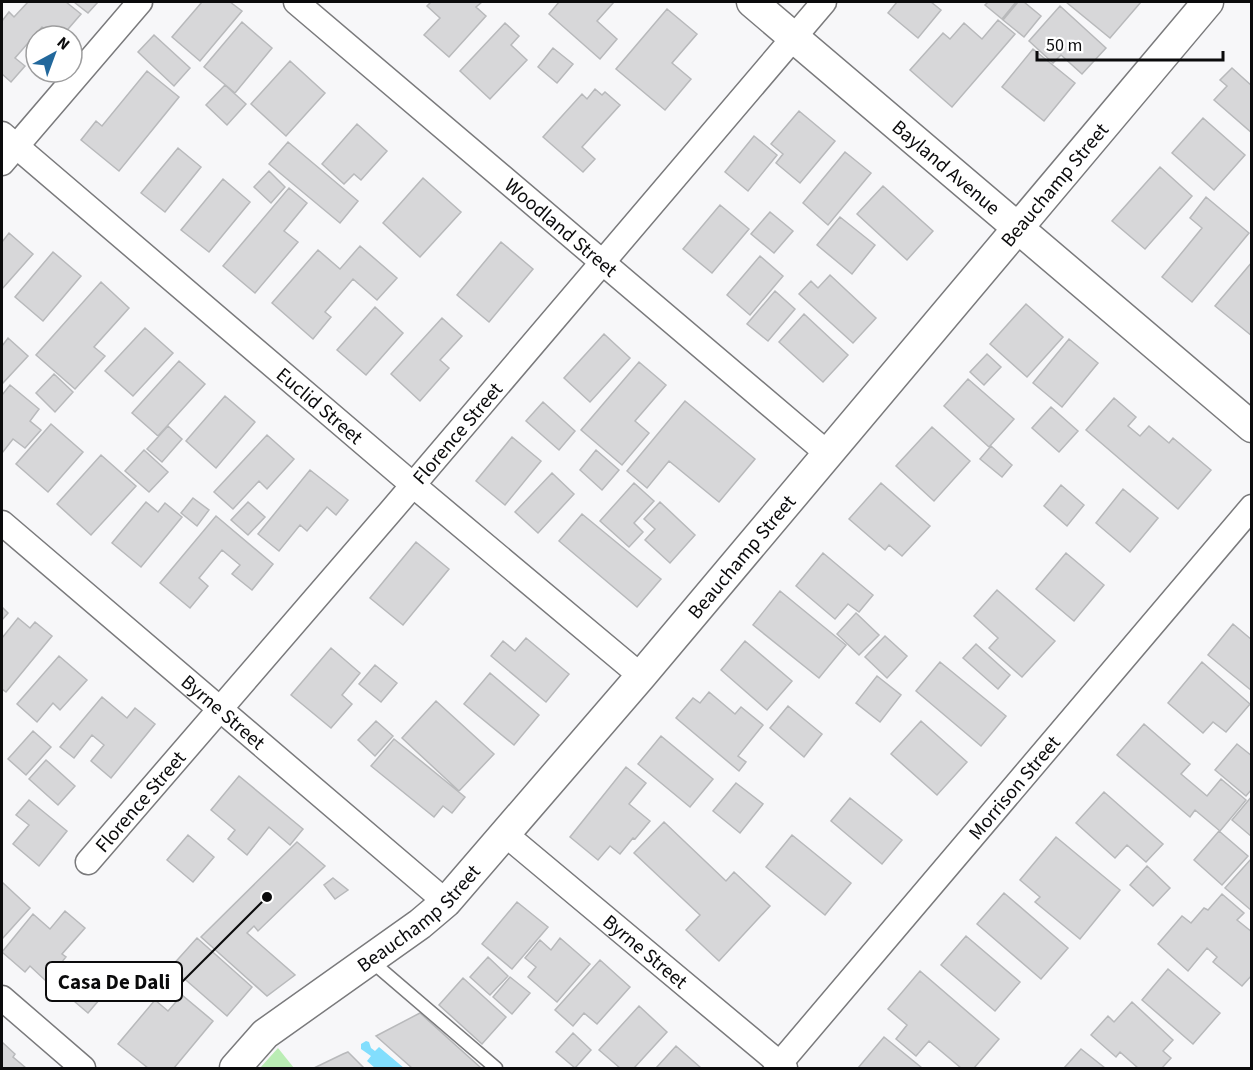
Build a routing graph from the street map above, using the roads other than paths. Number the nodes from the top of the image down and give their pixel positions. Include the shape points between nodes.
1 (140, 2) edge
2 (296, 2) edge
3 (752, 2) edge
4 (824, 2) edge
5 (1203, 3) edge
6 (793, 37) junction
7 (6, 148) edge
8 (1019, 229) junction
9 (603, 262) junction
10 (1251, 427) edge
11 (827, 453) junction
12 (413, 485) junction
13 (1251, 507) edge
14 (2, 523) edge
15 (641, 676) junction
16 (219, 709) junction
17 (505, 834) junction
18 (88, 862) dead end
19 (446, 902) junction
20 (369, 959) junction
21 (2, 998) edge
22 (780, 1067) edge
23 (83, 1068) edge
24 (235, 1068) edge
25 (496, 1068) edge

1 - 7 street
2 - 9 street, Woodland Street
3 - 6 street, Bayland Avenue
4 - 6 street, Florence Street
5 - 8 street, Beauchamp Street
6 - 8 street, Bayland Avenue
6 - 9 street, Florence Street
7 - 12 street, Euclid Street
8 - 10 street, Bayland Avenue
8 - 11 street, Beauchamp Street
9 - 11 street, Woodland Street
9 - 12 street, Florence Street
11 - 15 street, Beauchamp Street
12 - 15 street, Euclid Street
12 - 16 street, Florence Street
13 - 22 street, Morrison Street
14 - 16 street, Byrne Street
15 - 17 street, Beauchamp Street
16 - 18 street, Florence Street
16 - 19 street, Byrne Street
17 - 19 street, Beauchamp Street
17 - 22 street, Byrne Street
19 - 20 street, Beauchamp Street
20 - 24 street, Beauchamp Street via 265,1034
20 - 25 lane
21 - 23 street

